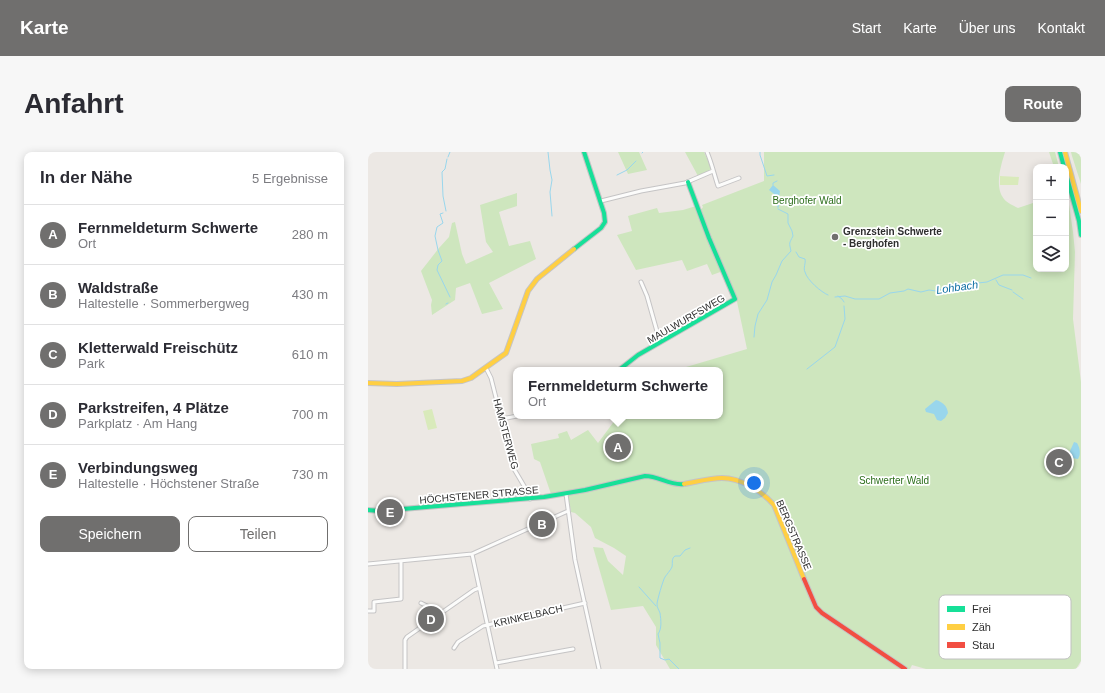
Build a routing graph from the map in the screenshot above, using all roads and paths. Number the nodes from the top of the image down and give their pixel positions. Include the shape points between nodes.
1 (584, 152) edge
2 (707, 152) edge
3 (1060, 152) edge
4 (1065, 152) edge
5 (1063, 164) edge
6 (713, 171) junction
7 (739, 178) dead end
8 (1069, 181) edge
9 (688, 182) junction
10 (1073, 191) junction
11 (601, 201) junction
12 (1081, 211) edge
13 (1081, 235) edge
14 (641, 282) dead end
15 (660, 342) junction
16 (622, 367) edge
17 (486, 368) junction
18 (368, 383) edge
19 (513, 417) edge
20 (502, 419) junction
21 (566, 494) junction
22 (530, 499) junction
23 (368, 510) edge
24 (568, 511) junction
25 (472, 554) junction
26 (401, 561) junction
27 (368, 564) edge
28 (479, 588) junction
29 (421, 603) dead end
30 (585, 603) junction
31 (368, 610) edge
32 (439, 614) junction
33 (487, 625) junction
34 (454, 648) dead end
35 (573, 649) dead end
36 (496, 663) junction
37 (405, 669) edge
38 (497, 669) edge
39 (599, 669) edge
40 (904, 669) edge

1 - 11 main road
2 - 6 street
3 - 5 main road
4 - 10 main road
6 - 7 street via 718,186
6 - 9 street
8 - 10 main road
9 - 11 street
9 - 15 main road, MAULWURFSWEG via 736,299
10 - 12 main road
10 - 13 main road
11 - 17 main road via 606,218 603,226 551,266 532,285 506,353
14 - 15 street
15 - 16 main road, MAULWURFSWEG
17 - 18 main road via 462,381
17 - 20 street, HAMSTERWEG
19 - 20 street
20 - 22 street, HAMSTERWEG via 514,469
21 - 22 main road, HÖCHSTENER STRASSE
21 - 24 street
21 - 40 main road, BERGSTRASSE via 645,476 658,477 676,484 725,478 745,484 769,498 774,505 816,607
22 - 23 main road, HÖCHSTENER STRASSE
24 - 25 street
24 - 30 street via 574,560
25 - 26 street
25 - 28 street
26 - 27 street
26 - 31 street via 401,599 374,602 374,610
28 - 32 street
28 - 33 street
29 - 32 street
30 - 33 street, KRINKELBACH
30 - 39 street
32 - 37 street via 405,640
33 - 34 street, KRINKELBACH via 458,642
33 - 36 street
35 - 36 street
36 - 38 street

